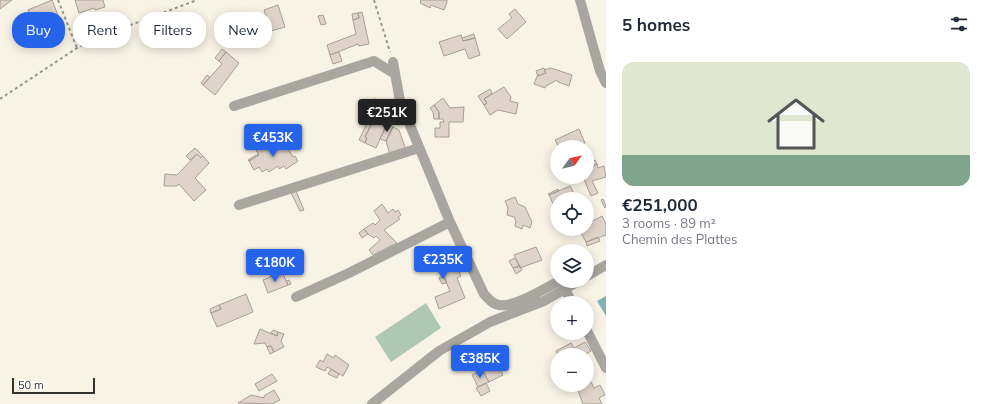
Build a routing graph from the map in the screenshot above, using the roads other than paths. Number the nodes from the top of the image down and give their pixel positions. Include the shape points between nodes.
1 (580, 0) edge
2 (393, 62) road end
3 (395, 74) junction
4 (606, 83) edge
5 (234, 106) dead end
6 (419, 148) junction
7 (239, 205) dead end
8 (450, 222) junction
9 (606, 264) edge
10 (594, 266) edge
11 (594, 272) edge
12 (554, 288) edge
13 (559, 288) edge
14 (296, 297) dead end
15 (591, 340) edge
16 (606, 368) edge
17 (372, 404) edge

1 - 4 street via 600,71
2 - 3 street
3 - 5 street via 374,62
3 - 6 street via 400,101
6 - 7 street
6 - 8 street
8 - 12 street via 484,294 492,302 500,305 516,302
8 - 14 street
9 - 10 street
9 - 11 street
13 - 17 street via 544,301 490,322 439,351
15 - 16 street

